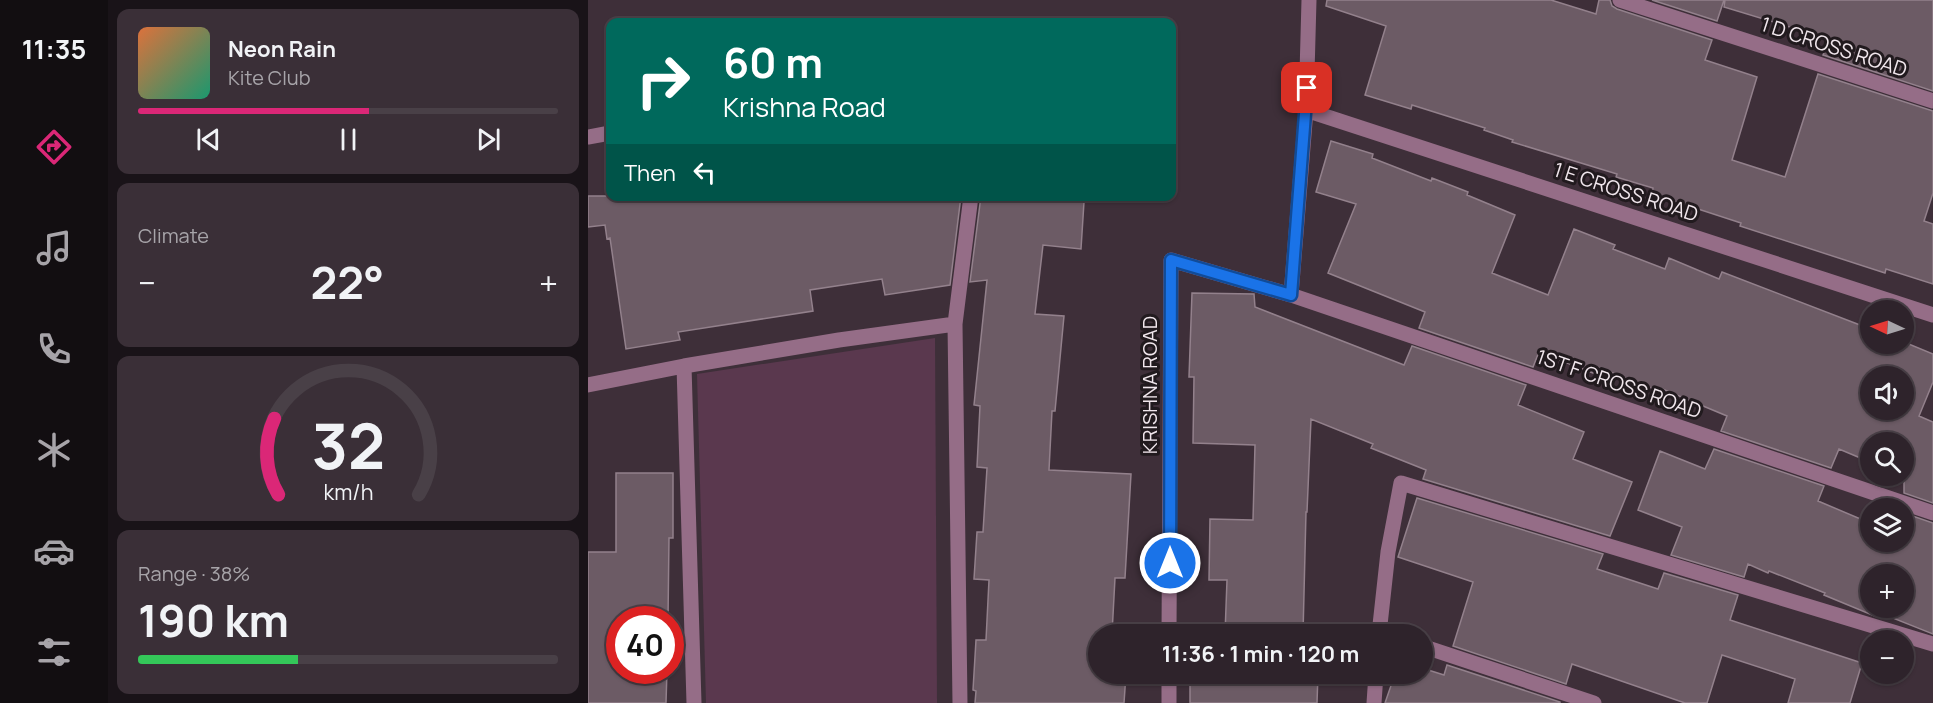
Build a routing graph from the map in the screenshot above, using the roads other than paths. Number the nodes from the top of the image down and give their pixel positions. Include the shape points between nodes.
1 (1309, 0) edge
2 (1620, 0) edge
3 (1933, 101) edge
4 (1306, 110) junction
5 (606, 134) edge
6 (588, 137) edge
7 (970, 201) edge
8 (1291, 295) junction
9 (1933, 315) edge
10 (955, 324) junction
11 (684, 366) junction
12 (588, 385) edge
13 (1933, 513) edge
14 (1169, 624) edge
15 (1383, 624) edge
16 (1933, 644) edge
17 (1433, 650) edge
18 (1169, 684) edge
19 (1375, 684) edge
20 (694, 703) edge
21 (960, 703) edge
22 (1169, 703) edge
23 (1374, 703) edge
24 (1594, 703) edge

1 - 4 street
2 - 3 street, 1 D CROSS ROAD
4 - 8 street
4 - 9 street, 1 E CROSS ROAD
5 - 6 street
7 - 10 street
8 - 13 street, 1ST F CROSS ROAD
8 - 14 street, KRISHNA ROAD via 1171,260
10 - 11 street
10 - 21 street
11 - 12 street
11 - 20 street
15 - 16 street via 1388,552 1401,483
17 - 24 street
18 - 22 street
19 - 23 street

